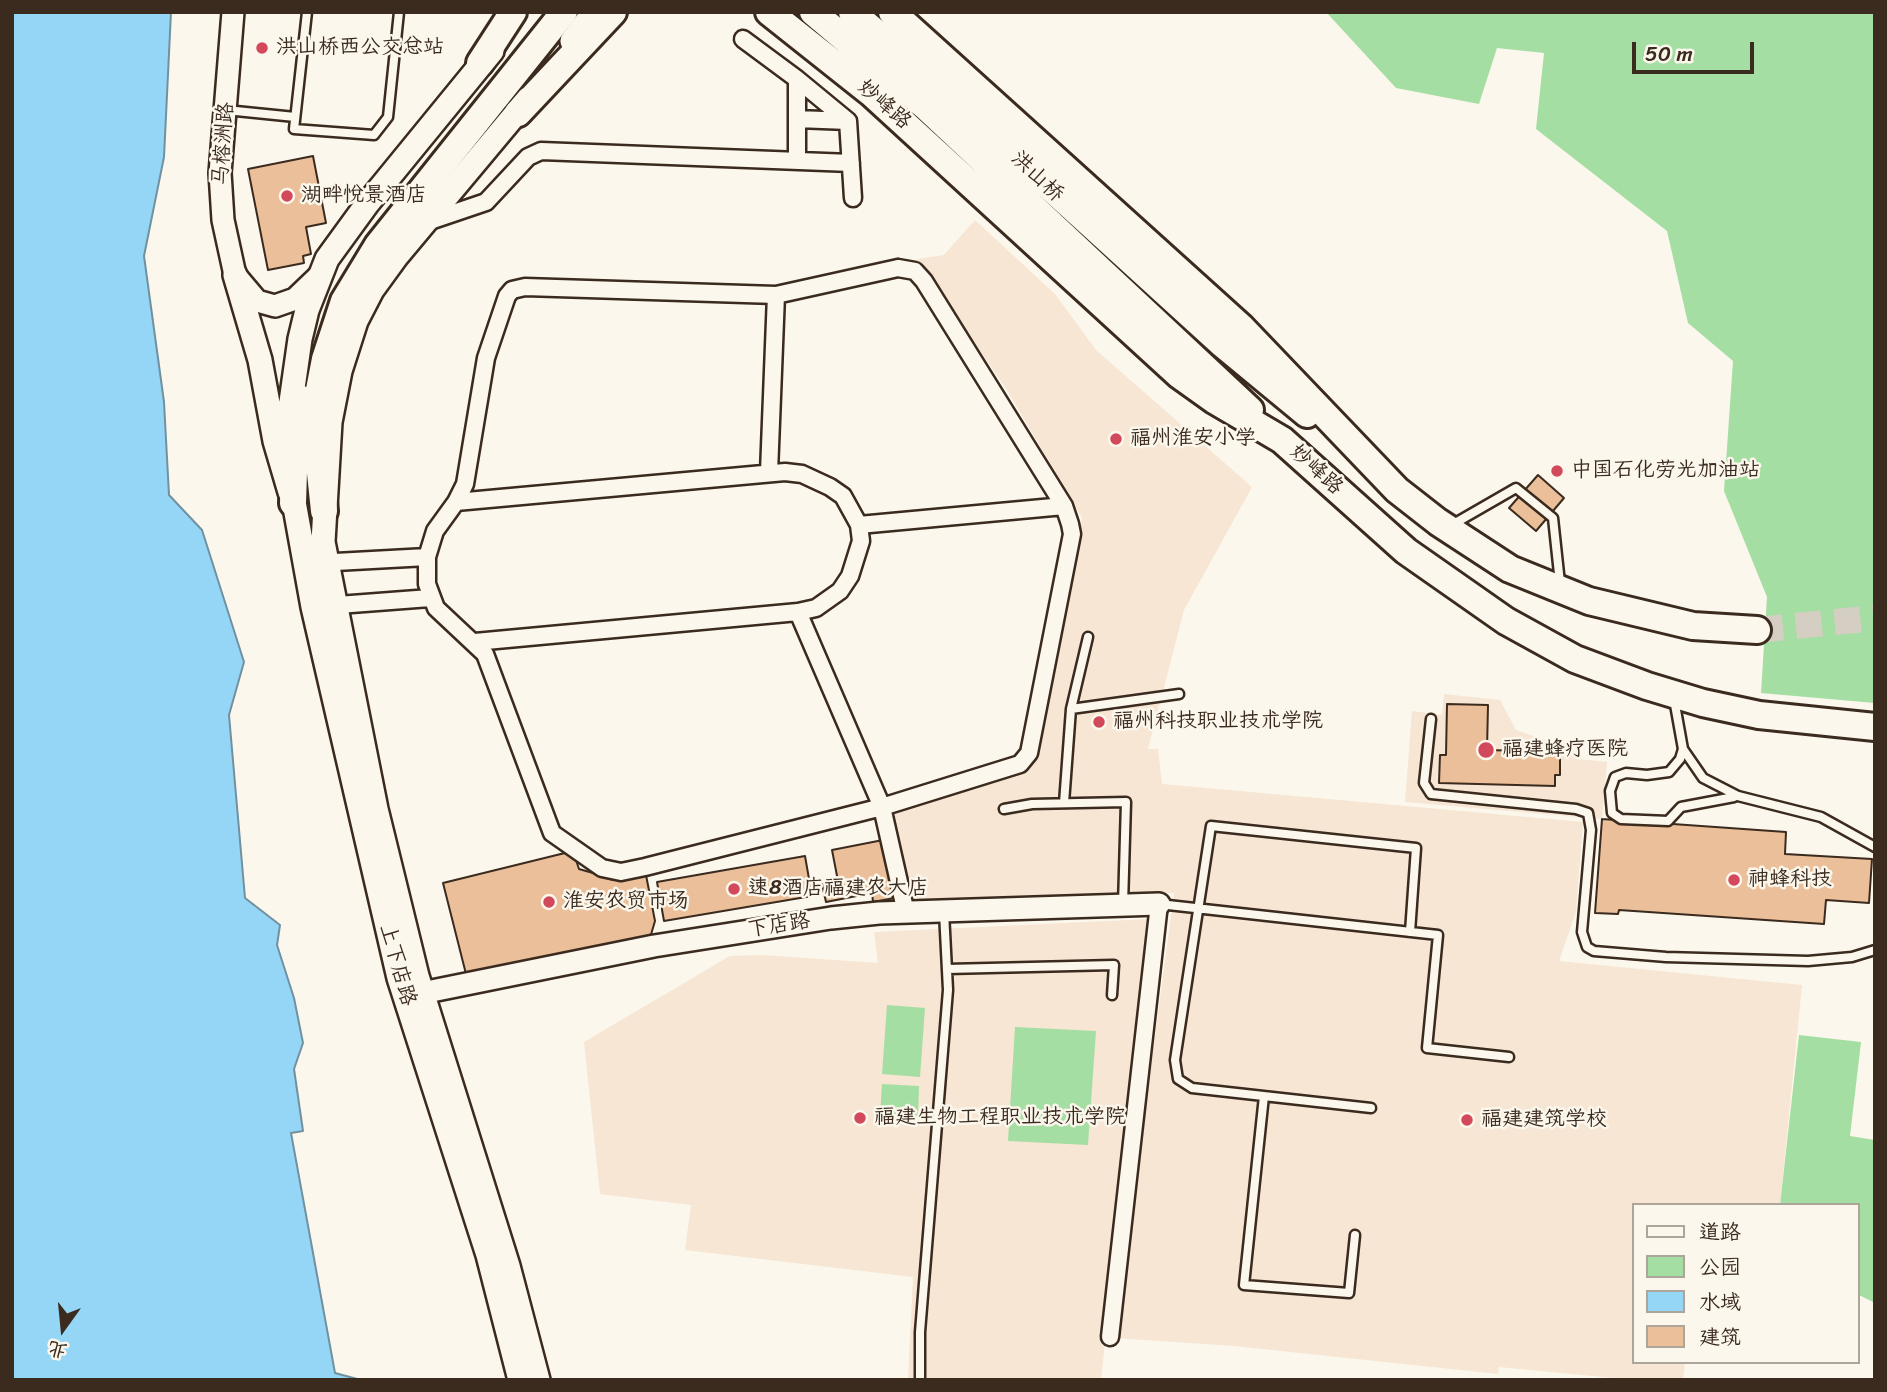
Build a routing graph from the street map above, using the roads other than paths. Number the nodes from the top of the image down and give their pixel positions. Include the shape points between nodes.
1 (233, 12) edge
2 (307, 12) edge
3 (399, 12) edge
4 (513, 12) edge
5 (526, 12) edge
6 (553, 12) edge
7 (564, 12) edge
8 (594, 12) edge
9 (613, 12) edge
10 (769, 12) edge
11 (813, 12) edge
12 (852, 12) edge
13 (892, 12) edge
14 (743, 39) dead end
15 (480, 63) junction
16 (797, 79) junction
17 (226, 110) junction
18 (518, 113) junction
19 (295, 117) junction
20 (797, 119) junction
21 (848, 121) junction
22 (797, 161) junction
23 (851, 163) junction
24 (853, 198) dead end
25 (427, 222) junction
26 (235, 275) junction
27 (319, 276) junction
28 (776, 295) junction
29 (1282, 440) junction
30 (769, 472) junction
31 (1397, 490) junction
32 (456, 502) junction
33 (293, 503) junction
34 (1064, 506) junction
35 (324, 511) junction
36 (859, 525) junction
37 (1446, 527) junction
38 (325, 552) junction
39 (302, 553) junction
40 (427, 557) junction
41 (1560, 590) junction
42 (430, 597) junction
43 (324, 606) junction
44 (798, 612) junction
45 (1757, 630) tunnel mouth
46 (1088, 636) dead end
47 (475, 642) junction
48 (1179, 694) dead end
49 (1673, 694) junction
50 (1071, 709) junction
51 (1431, 719) dead end
52 (1875, 727) edge
53 (1683, 749) junction
54 (1738, 796) junction
55 (1065, 803) junction
56 (882, 807) junction
57 (1004, 809) dead end
58 (1875, 847) edge
59 (1159, 904) junction
60 (1123, 905) junction
61 (1198, 907) junction
62 (944, 912) junction
63 (906, 913) junction
64 (1410, 932) junction
65 (1875, 950) edge
66 (947, 969) junction
67 (413, 994) junction
68 (1112, 995) dead end
69 (1509, 1057) dead end
70 (1264, 1096) junction
71 (1371, 1108) dead end
72 (1354, 1235) dead end
73 (1110, 1337) dead end
74 (520, 1380) edge
75 (538, 1380) edge
76 (920, 1380) edge

1 - 17 street, 马榕洲路
2 - 19 lane
3 - 19 lane via 388,117 374,135 294,129
4 - 15 main road
5 - 15 main road
6 - 33 main road via 388,216 335,296 306,379 295,440
7 - 35 main road via 378,245 344,301 325,359 314,416
8 - 18 main road, 上下店路
9 - 18 main road
10 - 29 main road, 妙峰路 via 872,93 1179,375
11 - 29 main road via 926,107
12 - 31 main road, 洪山桥 via 1221,343
13 - 31 main road, 妙峰路 via 1242,328
14 - 16 street
15 - 27 main road via 346,232
16 - 20 street
16 - 21 street
17 - 19 lane
17 - 26 street, 马榕洲路 via 220,194
18 - 25 main road, 上下店路
20 - 21 street
20 - 22 street
21 - 23 street
22 - 23 street
22 - 25 street via 541,151 528,157 486,202
23 - 24 street
25 - 35 main road, 上下店路 via 382,276 356,321 330,422
26 - 27 street via 257,301 275,306 295,299
26 - 33 main road via 260,359 275,441
27 - 33 main road via 300,339 289,411
28 - 30 street
28 - 32 street via 512,290 490,340 465,484
28 - 34 street via 898,268 915,271
29 - 49 main road, 妙峰路 via 1406,551 1506,621 1575,659
30 - 32 street
30 - 36 street via 802,474 830,487 843,496
31 - 37 main road, 妙峰路
32 - 40 street via 435,531
33 - 39 main road, 上下店路
34 - 36 street
34 - 56 street via 1072,534 1026,759
35 - 38 main road, 上下店路
36 - 44 street via 857,559 840,591 828,602
37 - 41 main road, 妙峰路 via 1510,569
37 - 41 lane via 1516,488 1553,518
38 - 39 street
38 - 40 street
38 - 43 main road, 上下店路
39 - 43 main road, 上下店路
40 - 42 street
41 - 45 main road, 妙峰路 via 1665,621
42 - 43 street
42 - 47 street via 436,608
43 - 67 main road, 上下店路 via 376,809
44 - 47 street
44 - 56 street
46 - 50 lane
47 - 56 street via 485,654 548,826 559,841 601,867 621,872 645,867
48 - 50 lane
49 - 52 main road, 妙峰路 via 1759,715
49 - 53 lane
50 - 55 lane
51 - 65 lane via 1424,783 1431,794 1588,813 1591,830 1582,932 1587,947 1594,951 1808,961
53 - 54 lane via 1703,778
53 - 54 lane via 1670,772 1615,777 1610,791 1612,813 1621,819 1668,821 1692,803
54 - 58 lane via 1821,817
55 - 57 lane
55 - 60 lane via 1126,802
56 - 63 street
59 - 60 street, 下店路
59 - 61 lane
59 - 73 street
60 - 62 street, 下店路
61 - 64 lane
61 - 64 lane via 1211,826 1416,848
61 - 70 lane via 1175,1072 1183,1085 1192,1088
62 - 63 street, 下店路
62 - 66 lane
63 - 67 street, 下店路 via 831,918 654,946
64 - 69 lane via 1438,935 1427,1048
66 - 68 lane via 1114,965
66 - 76 lane
67 - 74 main road, 上下店路
67 - 75 main road, 上下店路 via 442,1050
70 - 71 lane
70 - 72 lane via 1244,1285 1349,1293

